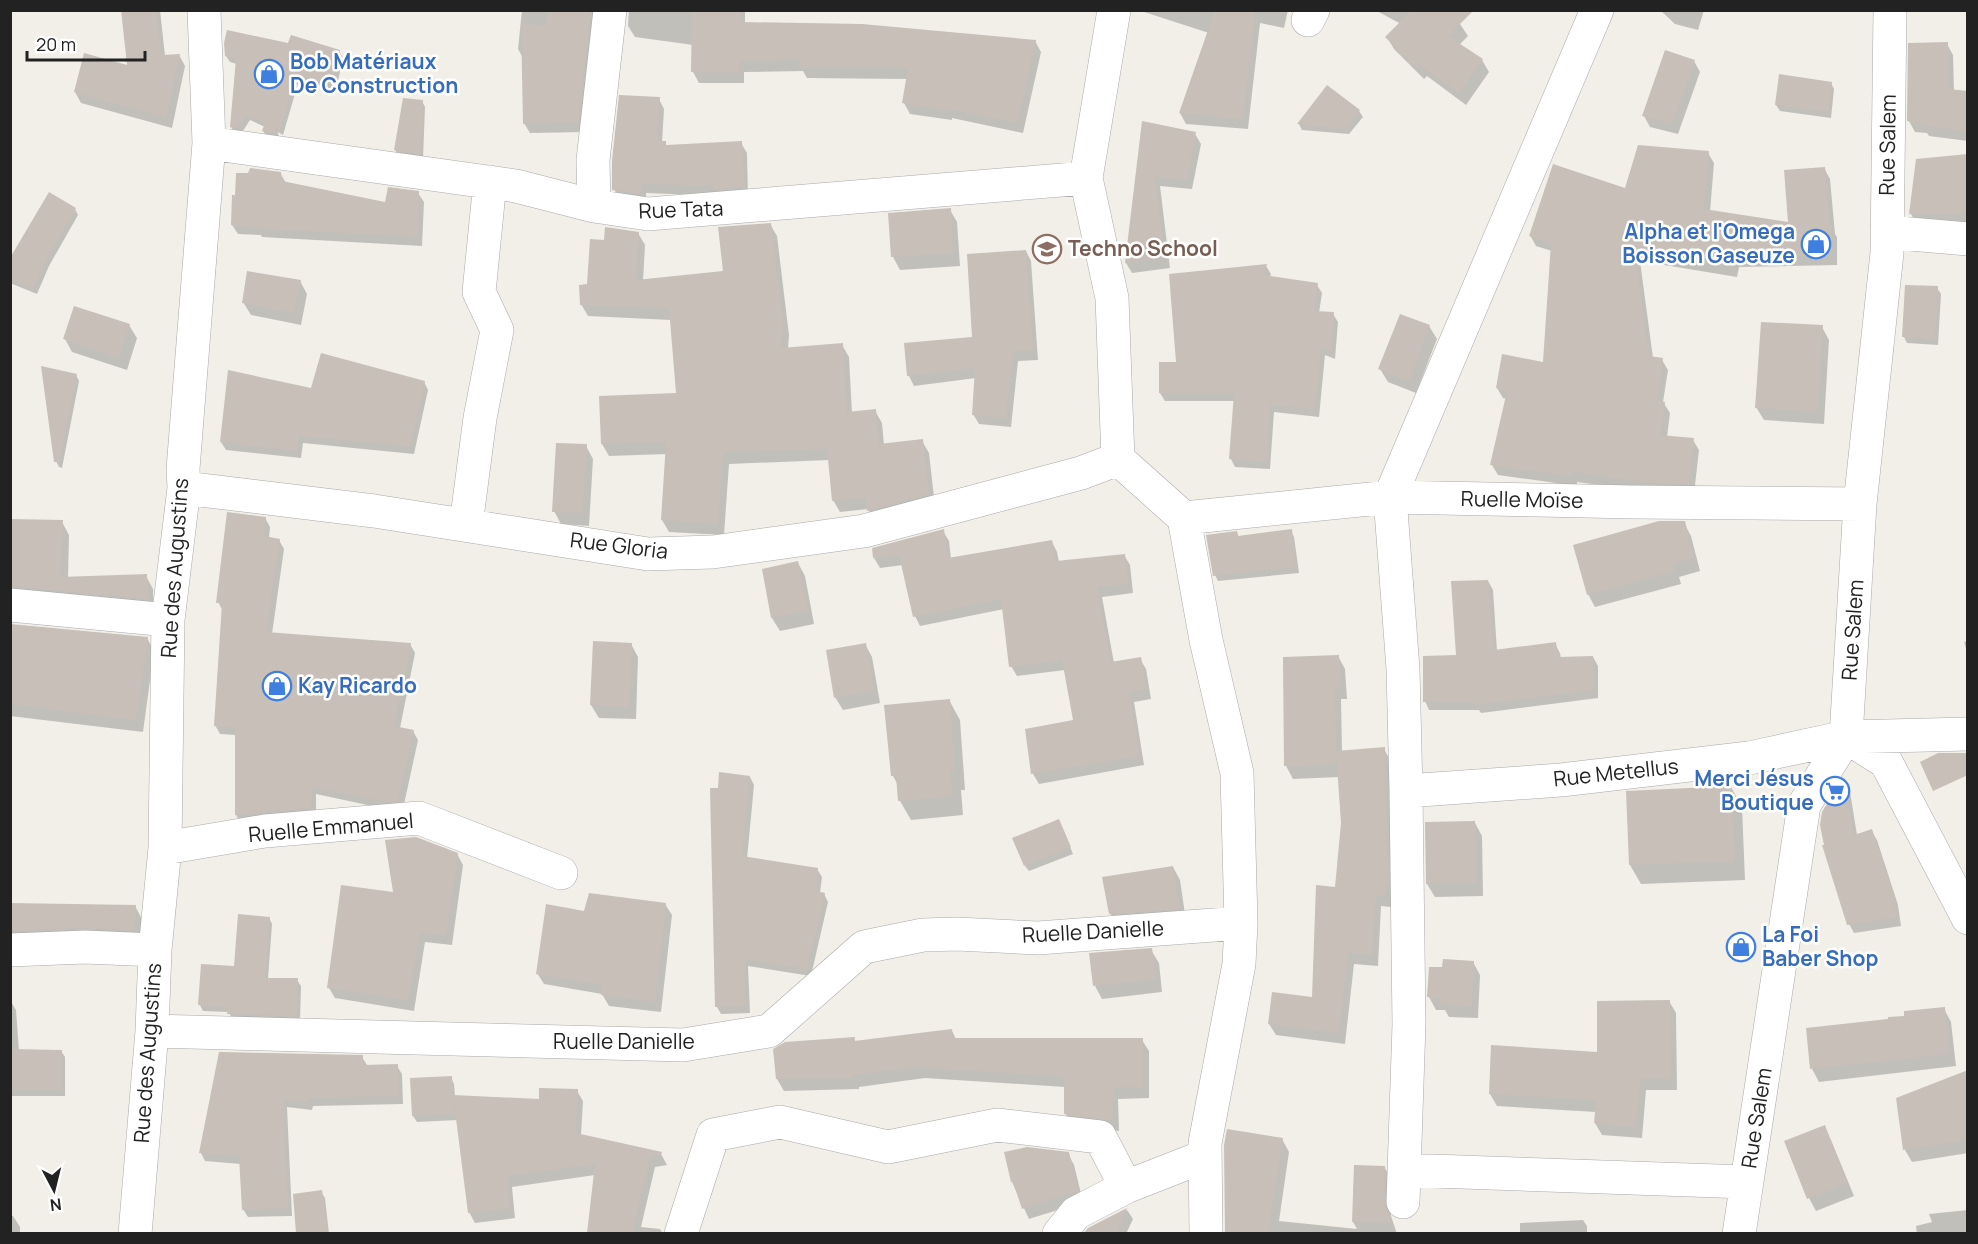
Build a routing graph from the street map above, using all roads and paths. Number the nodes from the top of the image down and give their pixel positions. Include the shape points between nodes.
1 (204, 10) edge
2 (610, 10) edge
3 (1114, 10) edge
4 (1597, 10) edge
5 (1890, 10) edge
6 (209, 143) junction
7 (1086, 178) junction
8 (490, 182) junction
9 (594, 207) junction
10 (1887, 232) junction
11 (1968, 240) edge
12 (1118, 459) junction
13 (184, 488) junction
14 (1390, 497) junction
15 (1860, 504) junction
16 (1184, 518) junction
17 (466, 525) junction
18 (10, 605) edge
19 (168, 620) junction
20 (1968, 735) edge
21 (1846, 737) junction
22 (1406, 792) junction
23 (165, 848) junction
24 (561, 873) dead end
25 (1968, 918) edge
26 (1241, 923) junction
27 (10, 950) edge
28 (155, 950) junction
29 (152, 1031) junction
30 (1205, 1156) junction
31 (1747, 1182) junction
32 (1126, 1187) junction
33 (135, 1233) edge
34 (681, 1233) edge
35 (1059, 1233) edge
36 (1206, 1233) edge
37 (1739, 1233) edge

1 - 6 street, Rue des Augustins
2 - 9 street via 592,160
3 - 7 street
4 - 14 street
5 - 10 street, Rue Salem
6 - 8 street, Rue Tata
6 - 13 street, Rue des Augustins
7 - 9 street, Rue Tata via 648,214
7 - 12 street via 1112,298
8 - 9 street, Rue Tata
8 - 17 street via 479,292 497,330
10 - 11 street
10 - 15 street, Rue Salem
12 - 16 street
12 - 17 street, Rue Gloria via 864,531 713,552 648,554
13 - 17 street, Rue Gloria
13 - 19 street, Rue des Augustins
14 - 15 street, Ruelle Moïse
14 - 16 street, Ruelle Moïse
14 - 22 street via 1403,669
15 - 21 street, Rue Salem
16 - 26 street via 1206,640 1237,773
18 - 19 street
19 - 23 street, Rue des Augustins
20 - 21 street, Rue Metellus
21 - 22 street, Rue Metellus via 1737,759 1561,780
21 - 25 street via 1886,762
21 - 31 street, Rue Salem via 1804,805
22 - 31 street via 1408,1024 1403,1186
23 - 24 street, Ruelle Emmanuel via 266,831 419,818
23 - 28 street, Rue des Augustins
26 - 29 street, Ruelle Danielle via 1038,938 923,935 864,947 769,1031 683,1045
26 - 30 street via 1239,964
27 - 28 street
28 - 29 street, Rue des Augustins
29 - 33 street, Rue des Augustins
30 - 32 street
30 - 36 street
31 - 37 street, Rue Salem
32 - 34 street via 1100,1137 997,1125 888,1147 780,1122 713,1135
32 - 35 street via 1076,1213

